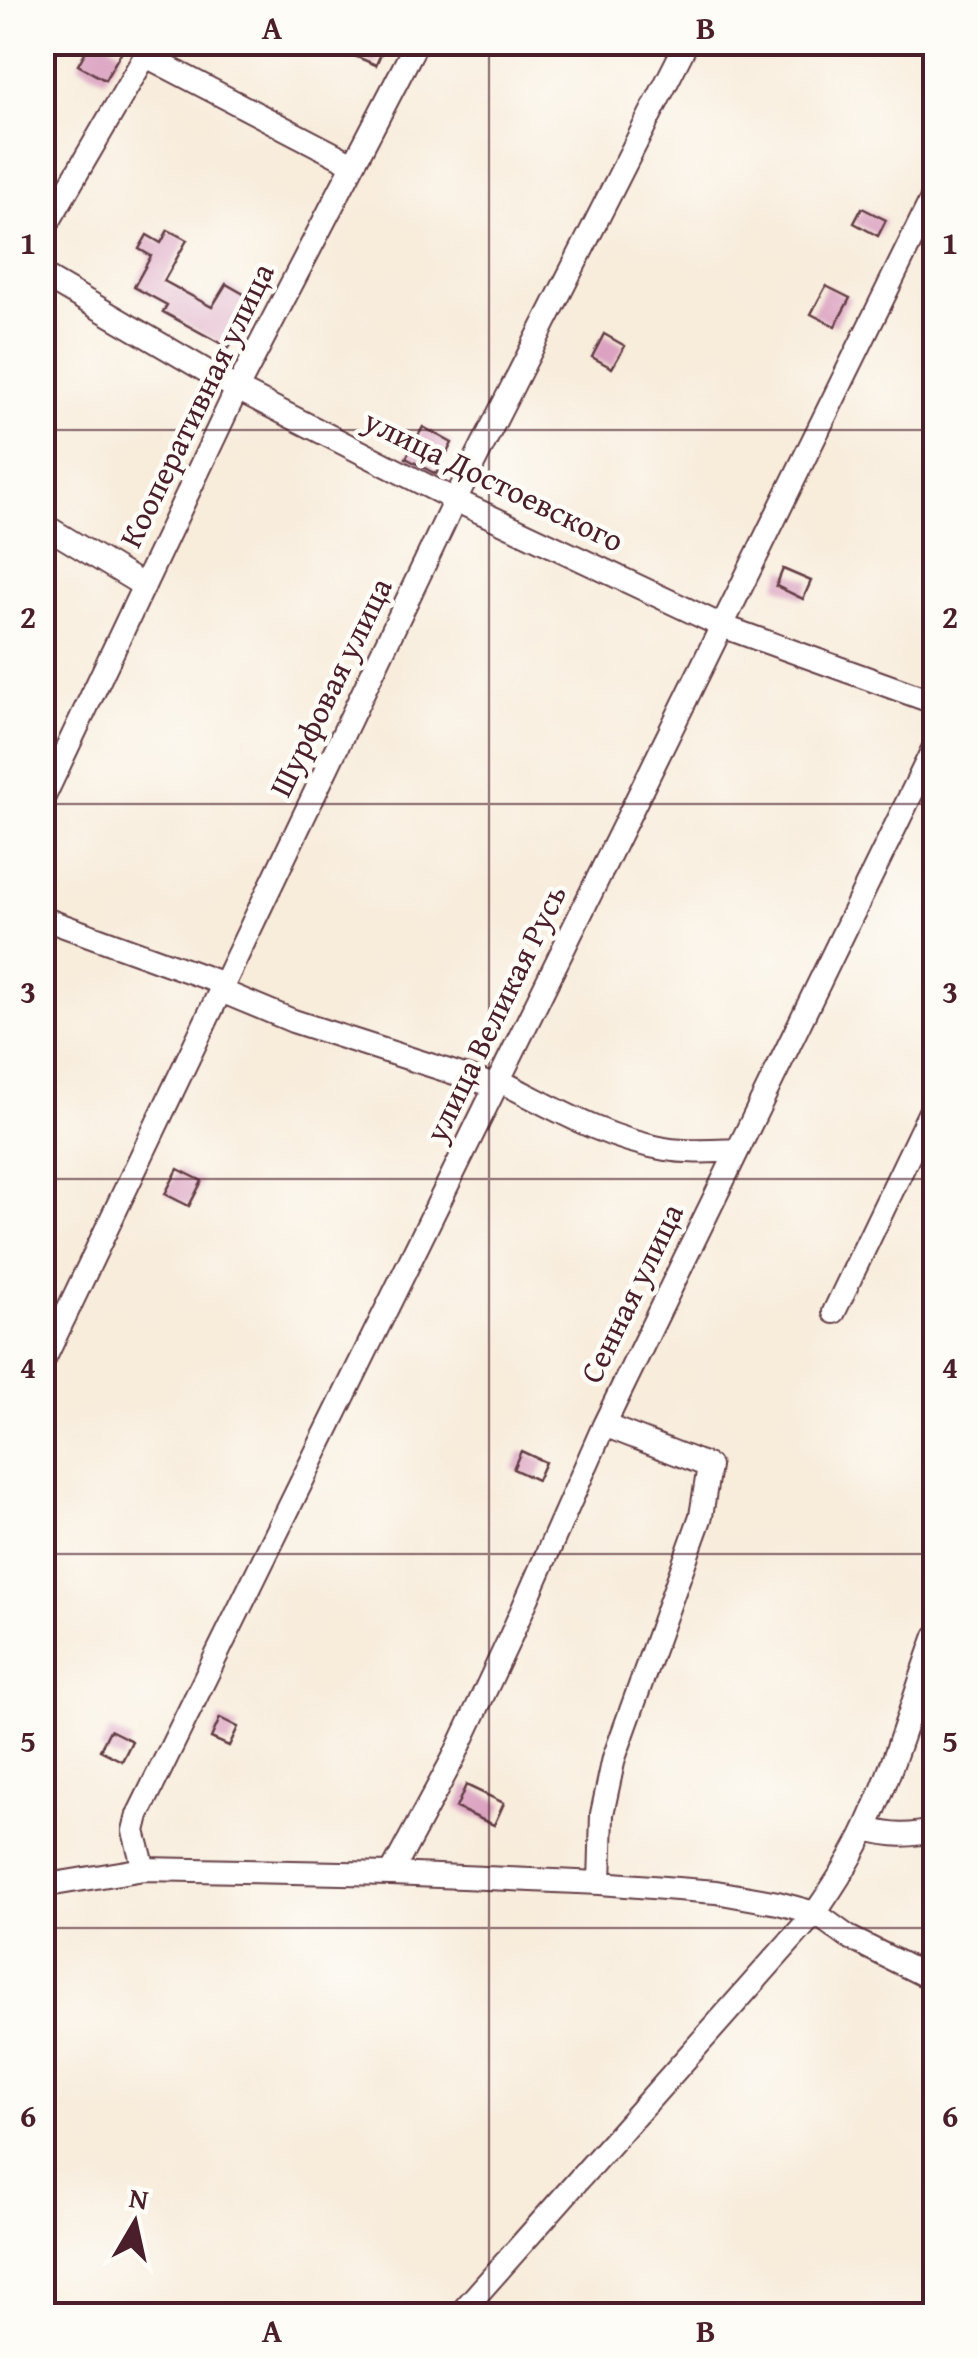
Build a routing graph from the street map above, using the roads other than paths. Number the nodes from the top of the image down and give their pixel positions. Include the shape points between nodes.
1 (417, 42) edge
2 (687, 42) edge
3 (150, 49) edge
4 (354, 164) junction
5 (936, 190) edge
6 (42, 234) edge
7 (42, 276) edge
8 (237, 388) junction
9 (456, 500) junction
10 (42, 524) edge
11 (144, 586) junction
12 (722, 626) junction
13 (936, 703) edge
14 (936, 742) edge
15 (42, 801) edge
16 (42, 918) edge
17 (223, 988) junction
18 (497, 1083) junction
19 (936, 1100) edge
20 (736, 1150) junction
21 (834, 1312) dead end
22 (42, 1364) edge
23 (604, 1425) junction
24 (936, 1636) edge
25 (866, 1829) junction
26 (936, 1830) edge
27 (144, 1868) junction
28 (392, 1874) junction
29 (600, 1883) junction
30 (42, 1886) edge
31 (815, 1913) junction
32 (936, 1981) edge
33 (469, 2311) edge

1 - 4 street, Кооперативная улица
2 - 9 street, Шурфовая улица
3 - 4 street
3 - 6 street
4 - 8 street, Кооперативная улица
5 - 12 street, улица Великая Русь
7 - 8 street, улица Достоевского
8 - 9 street, улица Достоевского
8 - 11 street, Кооперативная улица
9 - 12 street, улица Достоевского
9 - 17 street, Шурфовая улица
10 - 11 street
11 - 15 street, Кооперативная улица
12 - 13 street, улица Достоевского
12 - 18 street, улица Великая Русь
14 - 20 street, Сенная улица
16 - 17 street
17 - 18 street via 293,1021
17 - 22 street, Шурфовая улица
18 - 20 street via 629,1142
18 - 27 street, улица Великая Русь via 138,1814 134,1831
19 - 21 street
20 - 23 street, Сенная улица
23 - 28 street, Сенная улица via 453,1759
23 - 29 street via 709,1466 701,1516 614,1758 602,1814
24 - 25 street
25 - 26 street via 908,1836
25 - 31 street
27 - 28 street
27 - 30 street
28 - 29 street
29 - 31 street via 716,1892
31 - 32 street
31 - 33 street

